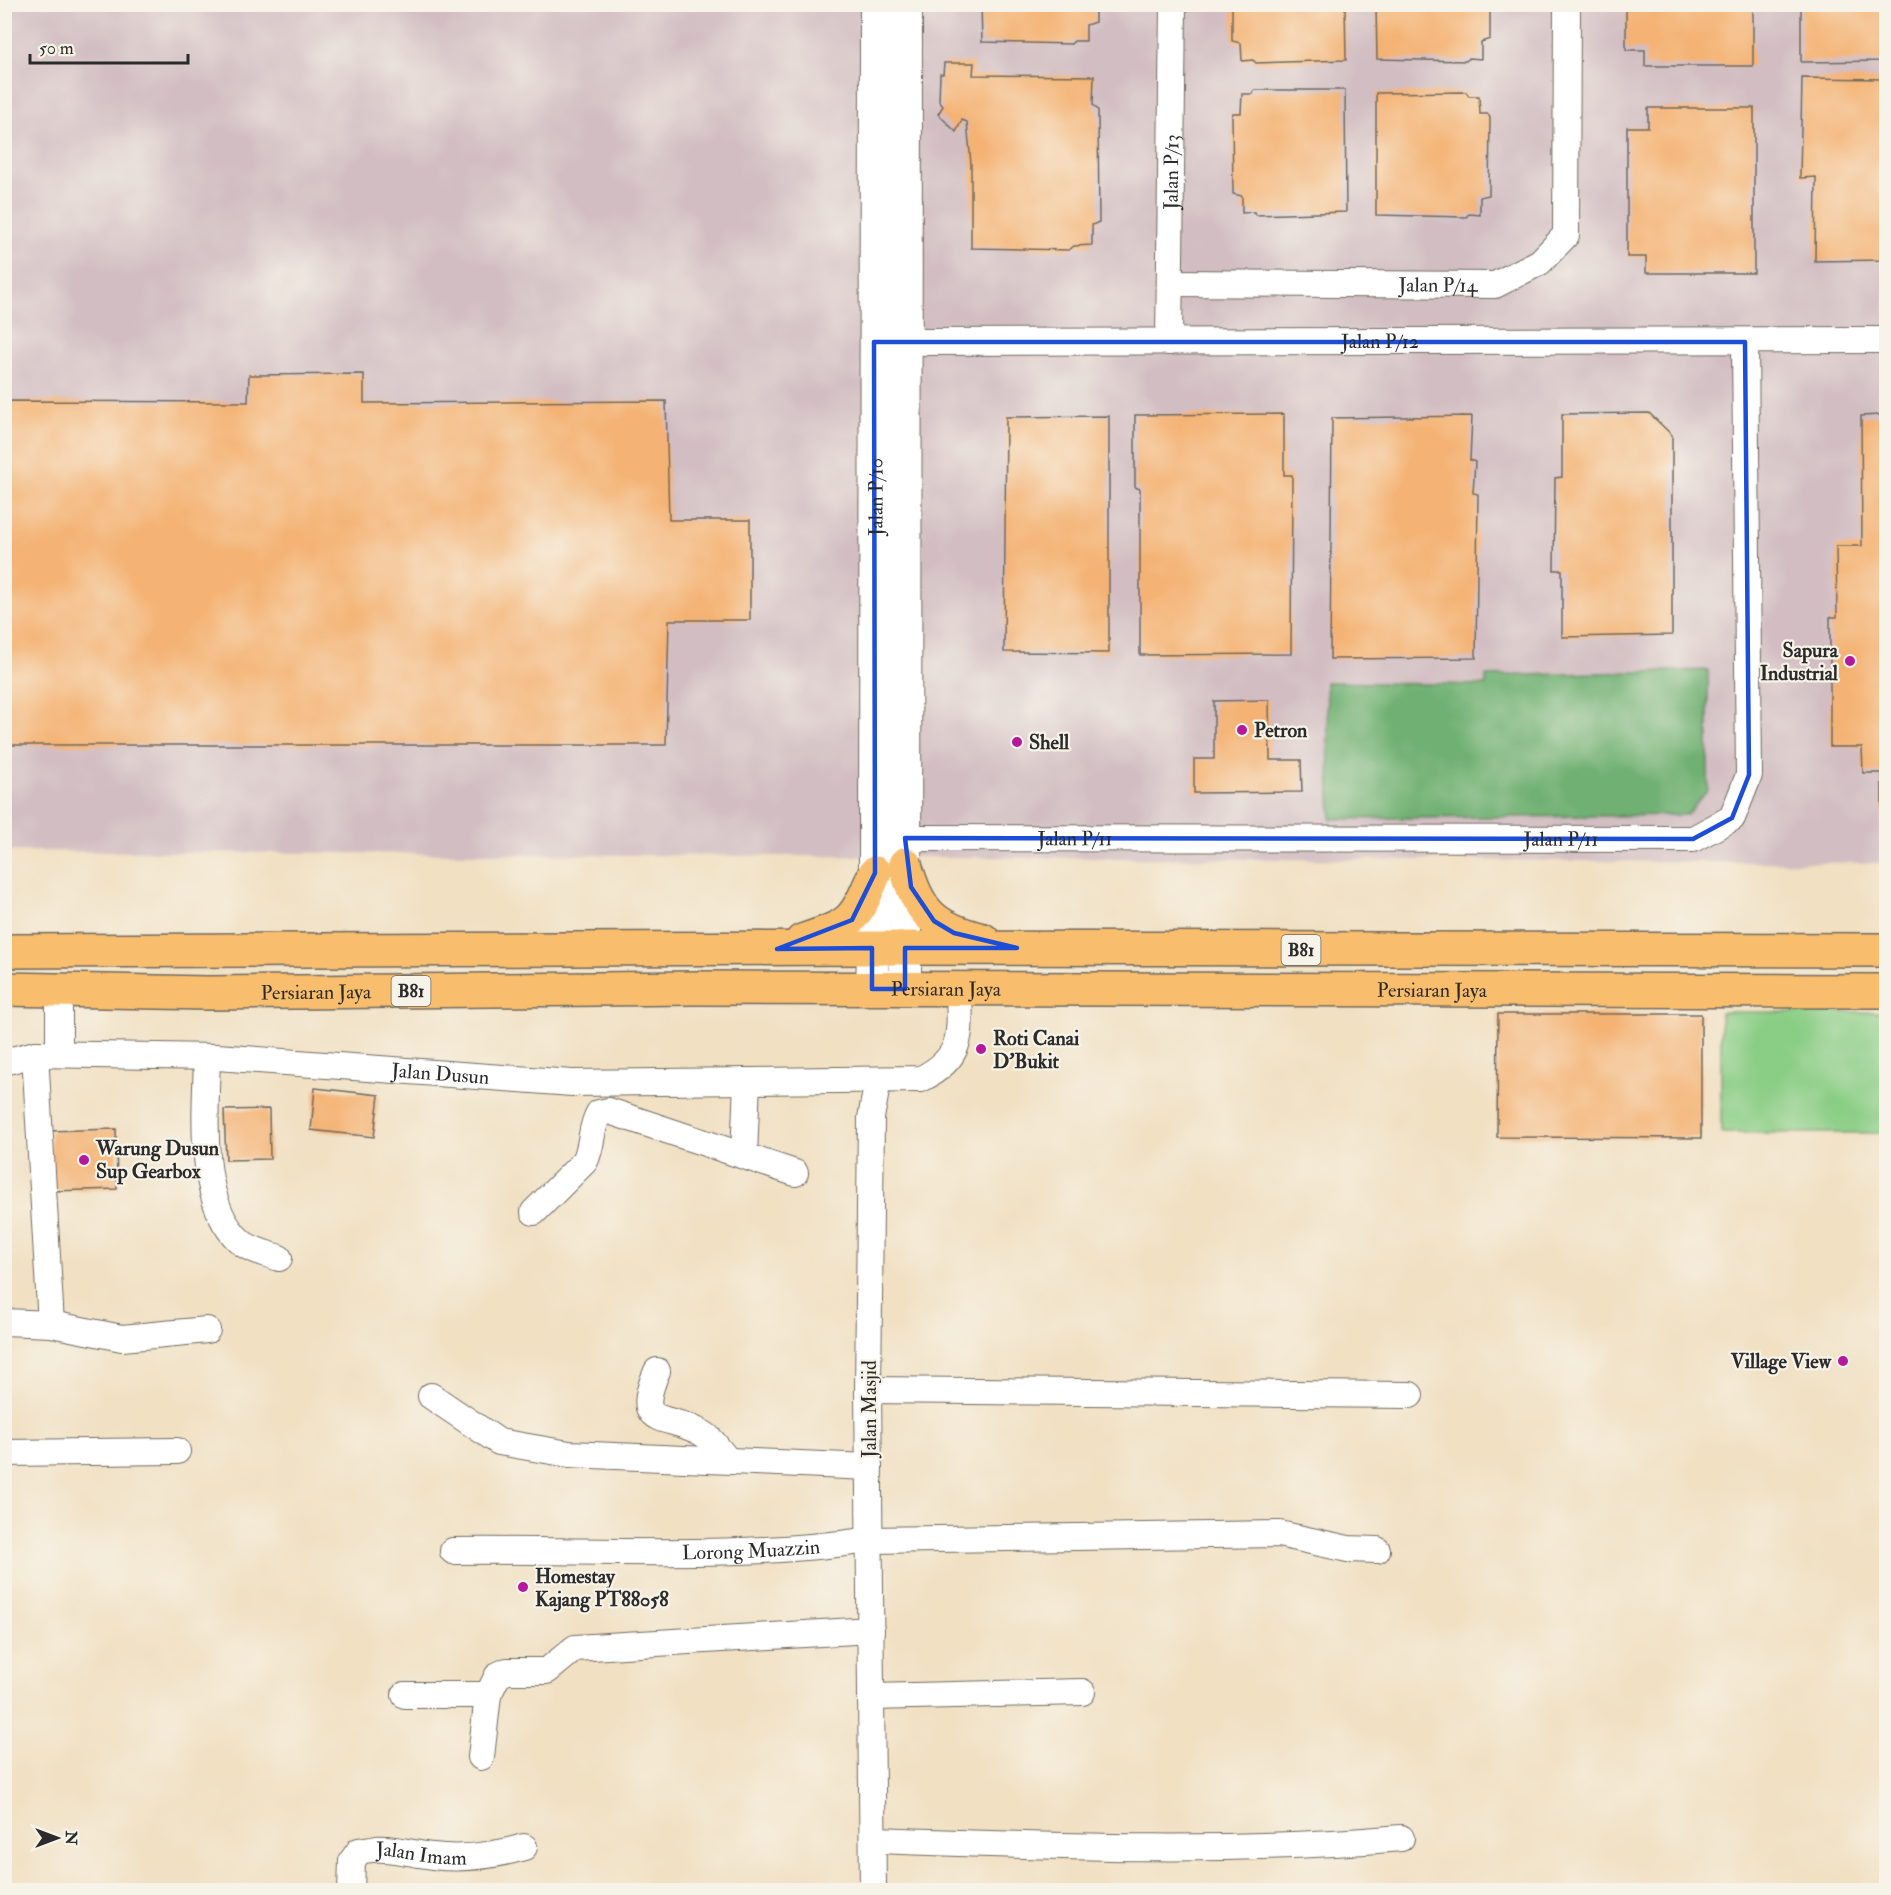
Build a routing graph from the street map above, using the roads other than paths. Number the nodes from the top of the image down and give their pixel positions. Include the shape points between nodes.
1 (876, 4) edge
2 (906, 4) edge
3 (1173, 4) edge
4 (1567, 4) edge
5 (1171, 283) junction
6 (1887, 340) edge
7 (874, 342) junction
8 (1168, 342) junction
9 (1745, 342) junction
10 (906, 343) junction
11 (895, 858) junction
12 (872, 948) junction
13 (905, 948) junction
14 (1017, 948) junction
15 (777, 949) junction
16 (1887, 950) edge
17 (4, 951) edge
18 (958, 988) junction
19 (4, 989) edge
20 (872, 989) junction
21 (905, 989) junction
22 (60, 990) junction
23 (1887, 991) edge
24 (47, 1054) junction
25 (207, 1057) junction
26 (4, 1062) edge
27 (878, 1080) junction
28 (747, 1081) junction
29 (744, 1156) junction
30 (795, 1173) dead end
31 (534, 1212) dead end
32 (279, 1258) dead end
33 (4, 1322) edge
34 (51, 1324) junction
35 (207, 1330) dead end
36 (657, 1371) dead end
37 (868, 1389) junction
38 (1410, 1395) dead end
39 (430, 1396) dead end
40 (177, 1451) dead end
41 (4, 1453) edge
42 (727, 1459) junction
43 (869, 1467) junction
44 (870, 1540) junction
45 (1377, 1550) dead end
46 (453, 1551) dead end
47 (871, 1630) junction
48 (1082, 1692) dead end
49 (405, 1695) dead end
50 (488, 1695) junction
51 (872, 1697) junction
52 (481, 1757) dead end
53 (1401, 1838) dead end
54 (874, 1840) junction
55 (524, 1847) dead end
56 (351, 1890) edge
57 (873, 1890) edge

1 - 7 street, Jalan P/10
2 - 10 street, Jalan P/10
3 - 5 street, Jalan P/13
4 - 5 street, Jalan P/14 via 1566,235 1540,262 1495,285
5 - 8 street, Jalan P/13
6 - 9 street, Jalan P/12
7 - 10 street, Jalan P/12
7 - 11 street, Jalan P/10
8 - 9 street, Jalan P/12
8 - 10 street, Jalan P/12
9 - 11 street, Jalan P/11 via 1749,775 1732,818 1693,839
10 - 11 street, Jalan P/10
11 - 12 street, Jalan P/10
11 - 13 street, Jalan P/10
11 - 14 main road via 918,903 934,921 954,933
11 - 15 main road via 852,920
12 - 13 main road, Persiaran Jaya / B81
12 - 15 main road, Persiaran Jaya / B81
12 - 20 street, Jalan P/10
13 - 14 main road, Persiaran Jaya / B81
13 - 21 street, Jalan P/10
14 - 16 main road, Persiaran Jaya / B81
15 - 17 main road, Persiaran Jaya / B81
18 - 21 main road, Persiaran Jaya / B81
18 - 23 main road, Persiaran Jaya / B81
18 - 27 street via 958,1040 953,1056 938,1071 921,1079
19 - 22 main road, Persiaran Jaya / B81
20 - 21 main road, Persiaran Jaya / B81
20 - 22 main road, Persiaran Jaya / B81 via 219,993
22 - 24 street
24 - 25 street, Jalan Dusun
24 - 26 street, Jalan Dusun
24 - 34 street
25 - 28 street, Jalan Dusun via 572,1083
25 - 32 street via 205,1157 221,1216 241,1243
27 - 28 street, Jalan Dusun
27 - 37 street, Jalan Masjid via 871,1119
28 - 29 street
29 - 30 street
29 - 31 street via 609,1112 599,1113 593,1122 590,1152 585,1161
33 - 34 street
34 - 35 street via 122,1338
36 - 42 street via 648,1393 648,1407 656,1418 707,1436
37 - 38 street
37 - 43 street, Jalan Masjid
39 - 42 street via 499,1442 569,1454
40 - 41 street
42 - 43 street
43 - 44 street, Jalan Masjid
44 - 45 street, Lorong Muazzin via 1279,1534 1348,1549
44 - 46 street, Lorong Muazzin via 814,1548
44 - 47 street, Jalan Masjid
47 - 50 street via 575,1648 547,1671 507,1671 498,1675
47 - 51 street, Jalan Masjid
48 - 51 street
49 - 50 street
50 - 52 street
51 - 54 street, Jalan Masjid
53 - 54 street via 1322,1845 1138,1849
54 - 57 street, Jalan Masjid
55 - 56 street, Jalan Imam via 495,1856 465,1859 374,1847 359,1851 352,1861

